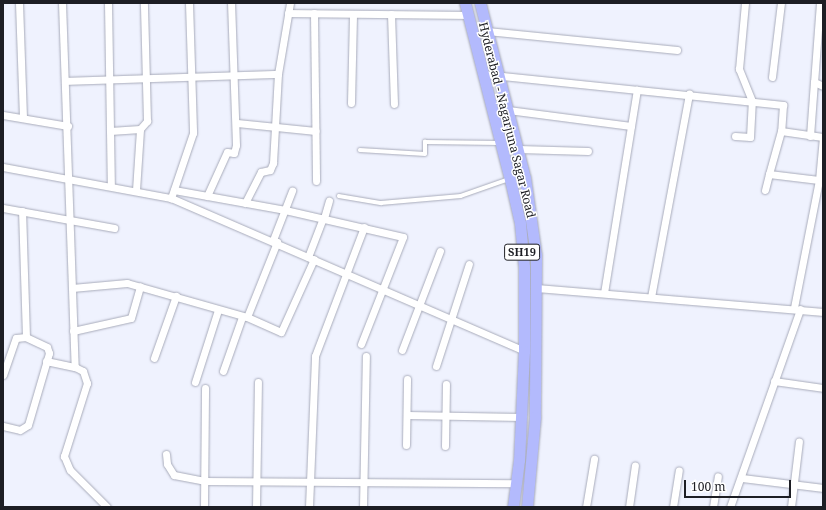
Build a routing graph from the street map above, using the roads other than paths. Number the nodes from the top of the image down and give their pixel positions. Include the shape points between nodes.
1 (20, 3) edge
2 (62, 3) edge
3 (108, 3) edge
4 (144, 3) edge
5 (189, 3) edge
6 (231, 3) edge
7 (290, 3) edge
8 (465, 3) edge
9 (480, 3) edge
10 (745, 3) edge
11 (781, 3) edge
12 (820, 3) edge
13 (288, 13) junction
14 (314, 13) junction
15 (353, 14) junction
16 (391, 14) junction
17 (468, 15) junction
18 (487, 31) junction
19 (677, 50) dead end
20 (278, 74) junction
21 (483, 74) junction
22 (234, 75) junction
23 (498, 75) junction
24 (193, 77) junction
25 (772, 77) dead end
26 (146, 78) junction
27 (110, 79) junction
28 (66, 81) junction
29 (814, 82) junction
30 (823, 86) edge
31 (636, 90) junction
32 (689, 94) junction
33 (752, 100) junction
34 (351, 103) dead end
35 (394, 104) dead end
36 (508, 110) junction
37 (3, 115) edge
38 (23, 118) junction
39 (237, 124) junction
40 (68, 126) junction
41 (631, 126) junction
42 (274, 128) junction
43 (140, 129) junction
44 (110, 131) junction
45 (316, 131) junction
46 (781, 131) junction
47 (735, 136) dead end
48 (810, 136) junction
49 (500, 143) junction
50 (518, 149) junction
51 (360, 150) dead end
52 (588, 151) dead end
53 (3, 167) edge
54 (769, 174) junction
55 (70, 178) junction
56 (510, 179) junction
57 (316, 180) dead end
58 (821, 181) edge
59 (111, 185) junction
60 (136, 190) junction
61 (174, 190) junction
62 (765, 190) dead end
63 (292, 191) dead end
64 (207, 196) junction
65 (339, 196) dead end
66 (171, 198) junction
67 (329, 201) dead end
68 (246, 203) junction
69 (3, 208) edge
70 (285, 210) junction
71 (22, 211) junction
72 (71, 218) junction
73 (323, 218) junction
74 (364, 227) junction
75 (114, 228) dead end
76 (275, 241) junction
77 (440, 251) dead end
78 (311, 258) junction
79 (469, 264) dead end
80 (345, 273) junction
81 (140, 286) junction
82 (72, 288) junction
83 (537, 288) junction
84 (383, 290) junction
85 (604, 293) junction
86 (176, 296) junction
87 (650, 297) junction
88 (420, 306) junction
89 (797, 308) junction
90 (218, 310) junction
91 (823, 312) edge
92 (244, 317) junction
93 (451, 320) junction
94 (73, 331) junction
95 (26, 337) junction
96 (361, 344) dead end
97 (402, 350) dead end
98 (524, 351) junction
99 (366, 356) dead end
100 (154, 358) dead end
101 (46, 361) junction
102 (436, 366) dead end
103 (75, 367) junction
104 (223, 371) dead end
105 (3, 375) edge
106 (407, 379) dead end
107 (774, 381) junction
108 (195, 382) dead end
109 (258, 382) dead end
110 (446, 384) dead end
111 (205, 388) dead end
112 (823, 388) edge
113 (407, 415) junction
114 (445, 415) junction
115 (521, 418) junction
116 (3, 426) edge
117 (799, 442) dead end
118 (406, 445) dead end
119 (445, 446) dead end
120 (166, 454) dead end
121 (594, 460) dead end
122 (635, 465) dead end
123 (679, 470) dead end
124 (718, 476) dead end
125 (742, 478) junction
126 (204, 481) junction
127 (256, 482) junction
128 (309, 483) junction
129 (517, 483) junction
130 (363, 484) junction
131 (794, 484) junction
132 (823, 488) edge
133 (107, 507) edge
134 (204, 507) edge
135 (256, 507) edge
136 (309, 507) edge
137 (363, 507) edge
138 (513, 507) edge
139 (527, 507) edge
140 (586, 507) edge
141 (629, 507) edge
142 (673, 507) edge
143 (713, 507) edge
144 (730, 507) edge
145 (791, 507) edge

1 - 38 street
2 - 28 street
3 - 27 street
4 - 26 street
5 - 24 street
6 - 22 street
7 - 13 street
8 - 17 main road, Hyderabad - Nagarjuna Sagar Road / SH19
9 - 18 main road, Hyderabad - Nagarjuna Sagar Road / SH19
10 - 33 street via 739,69
11 - 25 street
12 - 29 street
13 - 14 street
13 - 20 street
14 - 15 street
14 - 45 street
15 - 16 street
15 - 34 street
16 - 17 street
16 - 35 street
17 - 21 main road, Hyderabad - Nagarjuna Sagar Road / SH19
18 - 19 street
18 - 23 main road, Hyderabad - Nagarjuna Sagar Road / SH19
20 - 22 street
20 - 42 street
21 - 23 street
21 - 49 main road, Hyderabad - Nagarjuna Sagar Road / SH19
22 - 24 street
22 - 39 street via 233,116
23 - 31 street
23 - 36 main road, Hyderabad - Nagarjuna Sagar Road / SH19
24 - 26 street
24 - 61 street via 192,137
26 - 27 street
26 - 43 street via 146,121
27 - 28 street
27 - 44 street
28 - 40 street
29 - 30 street
29 - 48 street
31 - 32 street
31 - 41 street
32 - 33 street
32 - 87 street
33 - 46 street via 783,105
33 - 47 street via 750,137
36 - 41 street
36 - 50 main road, Hyderabad - Nagarjuna Sagar Road / SH19
37 - 38 street
38 - 40 street
39 - 42 street
39 - 64 street via 234,153 227,152
40 - 55 street
41 - 85 street
42 - 45 street
42 - 68 street via 273,163 270,170 262,172
43 - 44 street
43 - 60 street
44 - 59 street
45 - 57 street
46 - 48 street
46 - 54 street
48 - 58 street via 823,137
49 - 51 lane via 425,142 425,154
49 - 56 main road, Hyderabad - Nagarjuna Sagar Road / SH19
50 - 52 street
50 - 83 main road, Hyderabad - Nagarjuna Sagar Road / SH19 via 532,215
53 - 55 street
54 - 58 street
54 - 62 street
55 - 59 street
55 - 72 street
56 - 65 lane via 461,196 381,203
56 - 98 main road, Hyderabad - Nagarjuna Sagar Road / SH19 via 520,223 524,267
58 - 89 street
59 - 60 street
60 - 66 street
61 - 64 street
61 - 66 street
63 - 70 street
64 - 68 street
66 - 76 street
67 - 73 street
68 - 70 street
69 - 71 street
70 - 73 street
70 - 76 street
71 - 72 street
71 - 95 street
72 - 75 street
72 - 82 street
73 - 74 street
73 - 78 street
74 - 80 street
74 - 84 street via 403,237
76 - 78 street
76 - 92 street
77 - 88 street
78 - 80 street
78 - 92 street via 281,332
79 - 93 street
80 - 84 street
80 - 128 street via 315,356
81 - 82 street via 121,283
81 - 86 street
81 - 94 street via 131,318
82 - 94 street
83 - 85 street
83 - 139 main road, Hyderabad - Nagarjuna Sagar Road / SH19 via 534,451
84 - 88 street
84 - 96 street
85 - 87 street
86 - 90 street
86 - 100 street
87 - 89 street
88 - 93 street
88 - 97 street
89 - 91 street
89 - 107 street
90 - 92 street
90 - 108 street
92 - 104 street
93 - 98 street
93 - 102 street
94 - 103 street
95 - 101 street via 47,347
95 - 105 street via 16,338
98 - 115 main road, Hyderabad - Nagarjuna Sagar Road / SH19
99 - 130 street
101 - 103 street
101 - 116 street via 28,425 20,430
103 - 133 street via 83,371 87,383 65,450 66,462
106 - 113 street
107 - 112 street
107 - 125 street
109 - 127 street
110 - 114 street
111 - 126 street
113 - 114 street
113 - 118 street
114 - 115 street
114 - 119 street
115 - 129 main road, Hyderabad - Nagarjuna Sagar Road / SH19
117 - 131 street
120 - 126 street via 174,475
121 - 140 street
122 - 141 street
123 - 142 street
124 - 143 street
125 - 131 street
125 - 144 street
126 - 127 street
126 - 134 street
127 - 128 street
127 - 135 street
128 - 130 street
128 - 136 street
129 - 130 street
129 - 138 main road, Hyderabad - Nagarjuna Sagar Road / SH19
130 - 137 street
131 - 132 street
131 - 145 street

